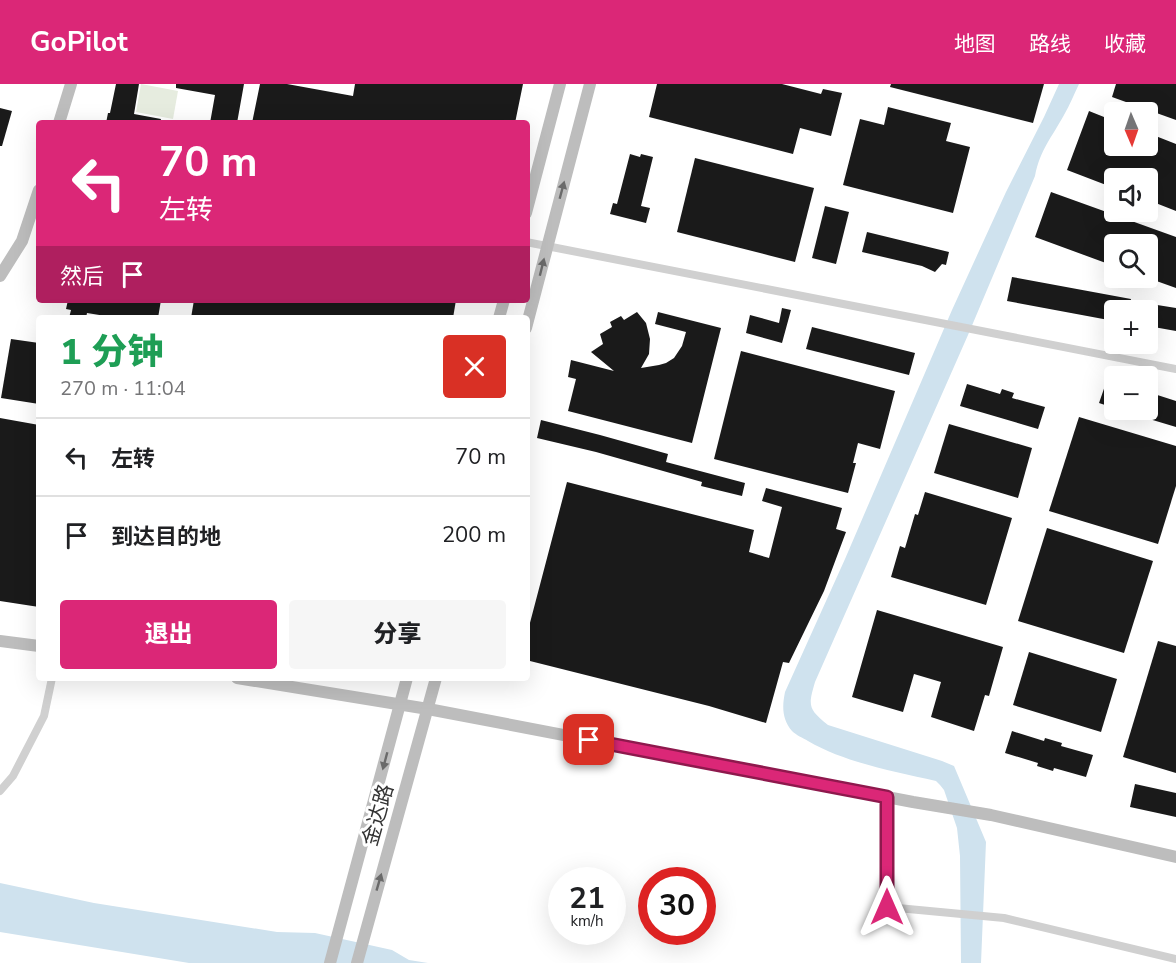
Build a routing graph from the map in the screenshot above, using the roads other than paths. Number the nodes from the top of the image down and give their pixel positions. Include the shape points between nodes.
1 (70, 84) edge
2 (560, 84) edge
3 (590, 84) edge
4 (60, 120) edge
5 (530, 198) edge
6 (36, 199) edge
7 (530, 243) edge
8 (548, 246) junction
9 (0, 276) edge
10 (529, 315) edge
11 (1176, 369) edge
12 (0, 640) edge
13 (36, 646) edge
14 (51, 681) edge
15 (256, 681) edge
16 (406, 681) edge
17 (435, 681) edge
18 (400, 704) junction
19 (428, 709) junction
20 (0, 791) edge
21 (887, 797) junction
22 (1176, 856) edge
23 (1176, 959) edge
24 (330, 963) edge
25 (357, 963) edge

1 - 4 main road
2 - 5 main road
8 -> 3 main road
6 - 9 main road via 22,241
7 - 8 street
10 -> 8 main road
8 - 11 street
12 - 13 main road
14 - 20 street via 44,716 13,776
15 - 18 main road
16 - 18 main road, 金达路
17 - 19 main road, 金达路
18 - 19 main road
18 -> 24 main road, 金达路
19 - 21 main road
25 -> 19 main road, 金达路
21 - 22 main road via 991,815
21 - 23 street via 887,907 1005,918

